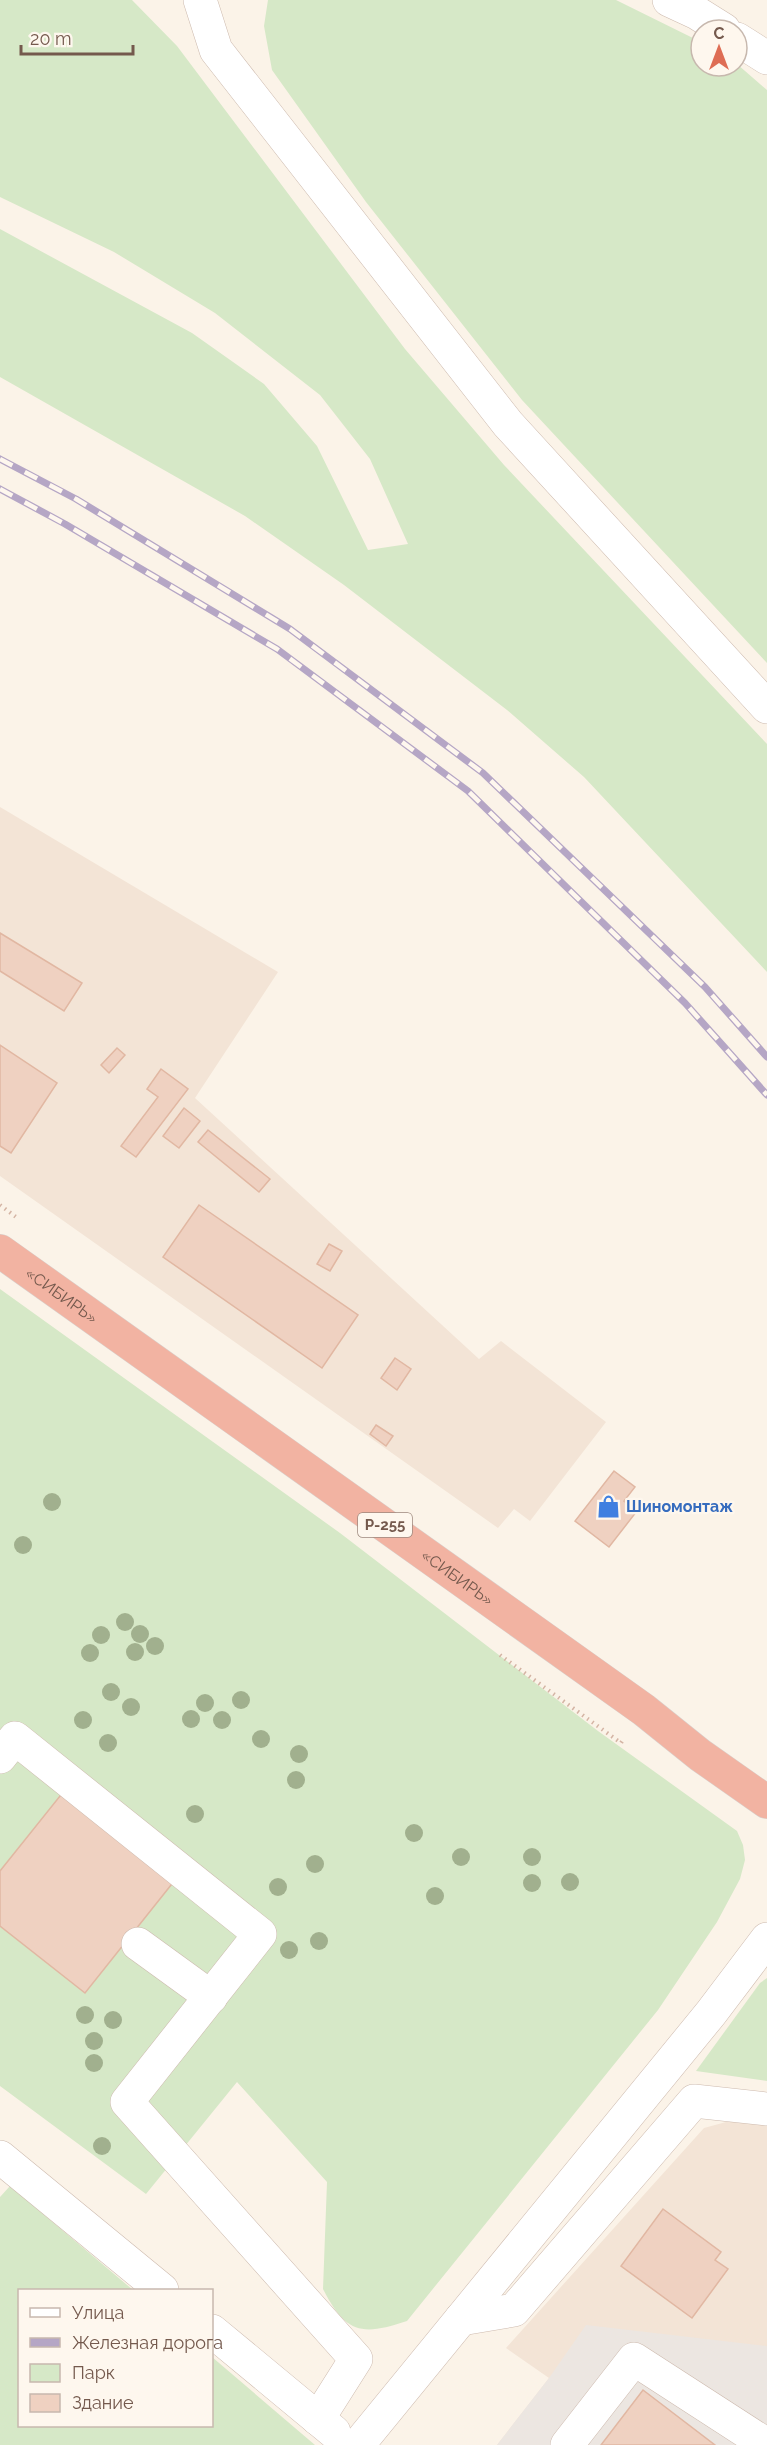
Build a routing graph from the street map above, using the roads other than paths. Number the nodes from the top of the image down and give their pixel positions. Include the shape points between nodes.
1 (200, 0) edge
2 (669, 0) edge
3 (706, 18) edge
4 (749, 47) edge
5 (767, 58) edge
6 (767, 707) edge
7 (0, 1251) edge
8 (5, 1741) edge
9 (767, 1803) edge
10 (767, 1939) edge
11 (138, 1944) dead end
12 (211, 1997) junction
13 (767, 2109) edge
14 (0, 2157) edge
15 (161, 2289) edge
16 (461, 2319) junction
17 (213, 2332) edge
18 (318, 2419) junction
19 (349, 2445) edge
20 (358, 2445) edge
21 (567, 2445) edge
22 (767, 2445) edge

1 - 6 street via 216,50 508,424
2 - 3 street
4 - 5 street
7 - 9 highway, «СИБИРЬ» / Р-255 via 624,1696
8 - 12 street via 260,1934
10 - 16 street
11 - 12 street
12 - 18 street via 127,2102 356,2359
13 - 16 street via 694,2101 514,2310
14 - 15 street
16 - 20 street
17 - 18 street
18 - 19 street
21 - 22 street via 634,2359

